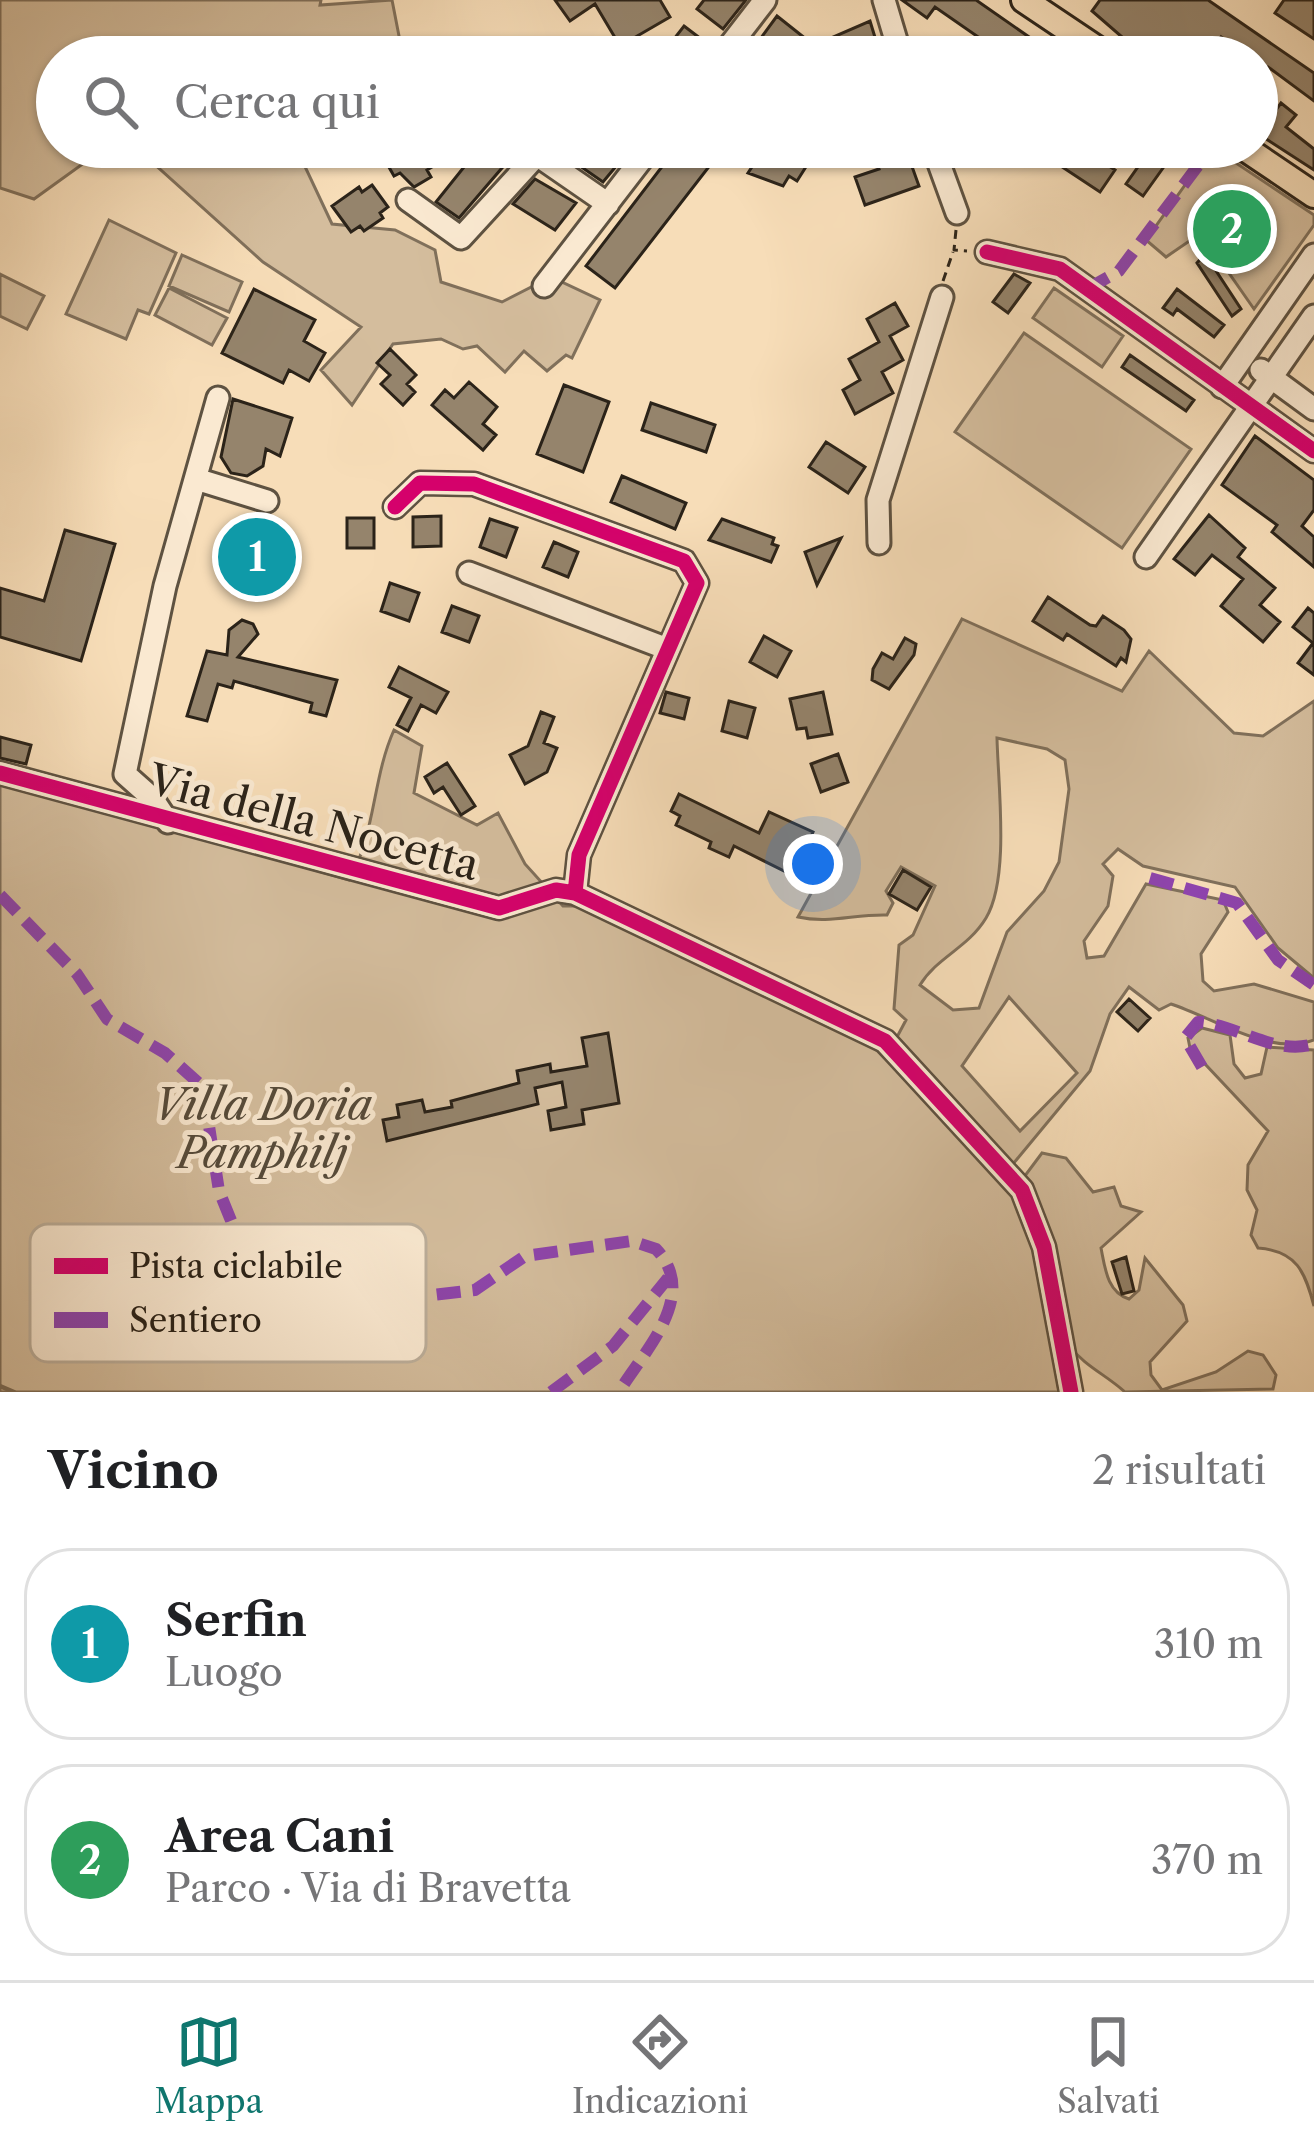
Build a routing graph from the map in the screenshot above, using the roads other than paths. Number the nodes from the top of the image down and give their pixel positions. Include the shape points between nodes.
1 (765, 0) edge
2 (884, 0) edge
3 (1024, 0) edge
4 (737, 36) edge
5 (895, 36) edge
6 (1078, 36) edge
7 (521, 168) edge
8 (559, 168) edge
9 (635, 168) edge
10 (941, 168) edge
11 (1274, 168) edge
12 (1314, 195) edge
13 (408, 200) dead end
14 (608, 204) junction
15 (957, 213) road end
16 (987, 252) road end
17 (1314, 255) edge
18 (544, 286) dead end
19 (942, 297) road end
20 (1314, 316) edge
21 (1245, 357) junction
22 (1272, 379) junction
23 (1222, 387) junction
24 (218, 398) dead end
25 (1252, 408) junction
26 (1314, 409) edge
27 (1314, 452) edge
28 (196, 479) junction
29 (267, 501) dead end
30 (395, 507) dead end
31 (879, 543) dead end
32 (1146, 557) dead end
33 (469, 573) dead end
34 (665, 649) junction
35 (0, 773) edge
36 (168, 821) junction
37 (575, 893) junction
38 (1071, 1392) edge

1 - 4 street
2 - 5 street
3 - 6 main road
7 - 13 street via 459,238
8 - 14 street
9 - 14 street
10 - 15 street
11 - 12 main road
14 - 18 street
16 - 23 street via 1060,269
17 - 21 street
19 - 31 street via 878,500
20 - 22 street
21 - 22 street
21 - 23 street
22 - 25 street
22 - 26 street
23 - 25 street
24 - 28 street
25 - 27 street
25 - 32 street
28 - 29 street
28 - 36 street via 125,774
30 - 34 street via 419,483 469,482 684,560 697,583
33 - 34 street
34 - 37 street via 579,856
35 - 36 street, Via della Nocetta
36 - 37 street, Via della Nocetta via 499,908 556,890
37 - 38 street via 885,1041 1022,1190 1044,1247

